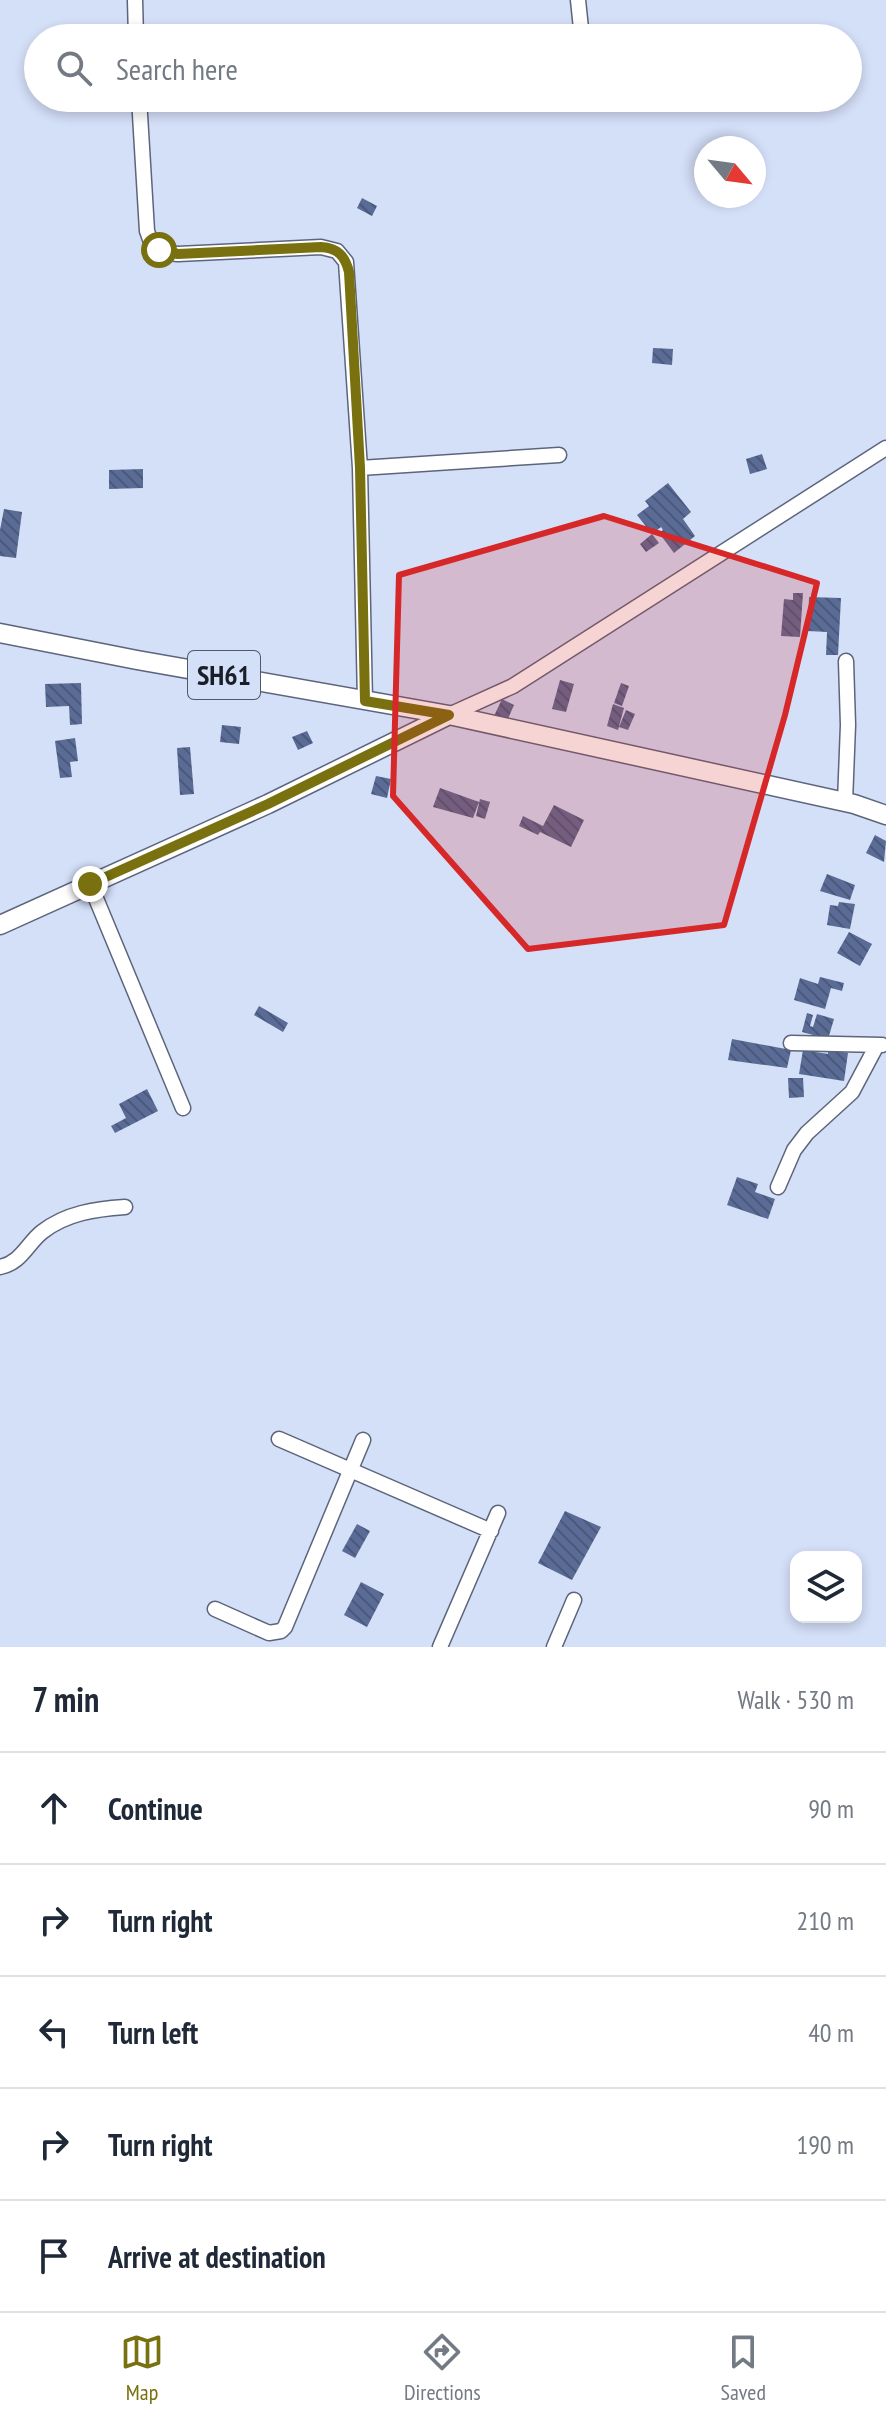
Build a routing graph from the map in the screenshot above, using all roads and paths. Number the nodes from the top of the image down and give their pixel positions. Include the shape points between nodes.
1 (135, 0) edge
2 (578, 0) edge
3 (136, 24) edge
4 (581, 24) edge
5 (140, 112) edge
6 (886, 448) edge
7 (559, 455) dead end
8 (360, 468) junction
9 (0, 633) edge
10 (846, 661) dead end
11 (365, 701) junction
12 (449, 715) junction
13 (845, 802) junction
14 (886, 815) edge
15 (90, 884) junction
16 (0, 925) edge
17 (791, 1043) dead end
18 (881, 1045) edge
19 (183, 1108) dead end
20 (778, 1187) dead end
21 (125, 1207) dead end
22 (0, 1267) edge
23 (279, 1439) dead end
24 (363, 1440) dead end
25 (350, 1470) junction
26 (498, 1513) dead end
27 (491, 1531) junction
28 (574, 1600) dead end
29 (215, 1609) dead end
30 (440, 1647) edge
31 (554, 1647) edge

1 - 3 street
2 - 4 street
5 - 8 street via 152,245 178,254 321,247 342,255 349,272
6 - 12 street via 513,686
7 - 8 street
8 - 11 street
9 - 11 main road, SH61
10 - 13 street
11 - 12 main road, SH61
12 - 13 main road, SH61
12 - 15 main road
13 - 14 main road, SH61
15 - 16 main road
15 - 19 street
17 - 18 street
18 - 20 street via 852,1092 794,1150
21 - 22 street via 60,1221 40,1233 14,1263
23 - 25 street
24 - 25 street
25 - 27 street
25 - 29 street via 285,1627 269,1633
26 - 27 street
27 - 30 street
28 - 31 street

